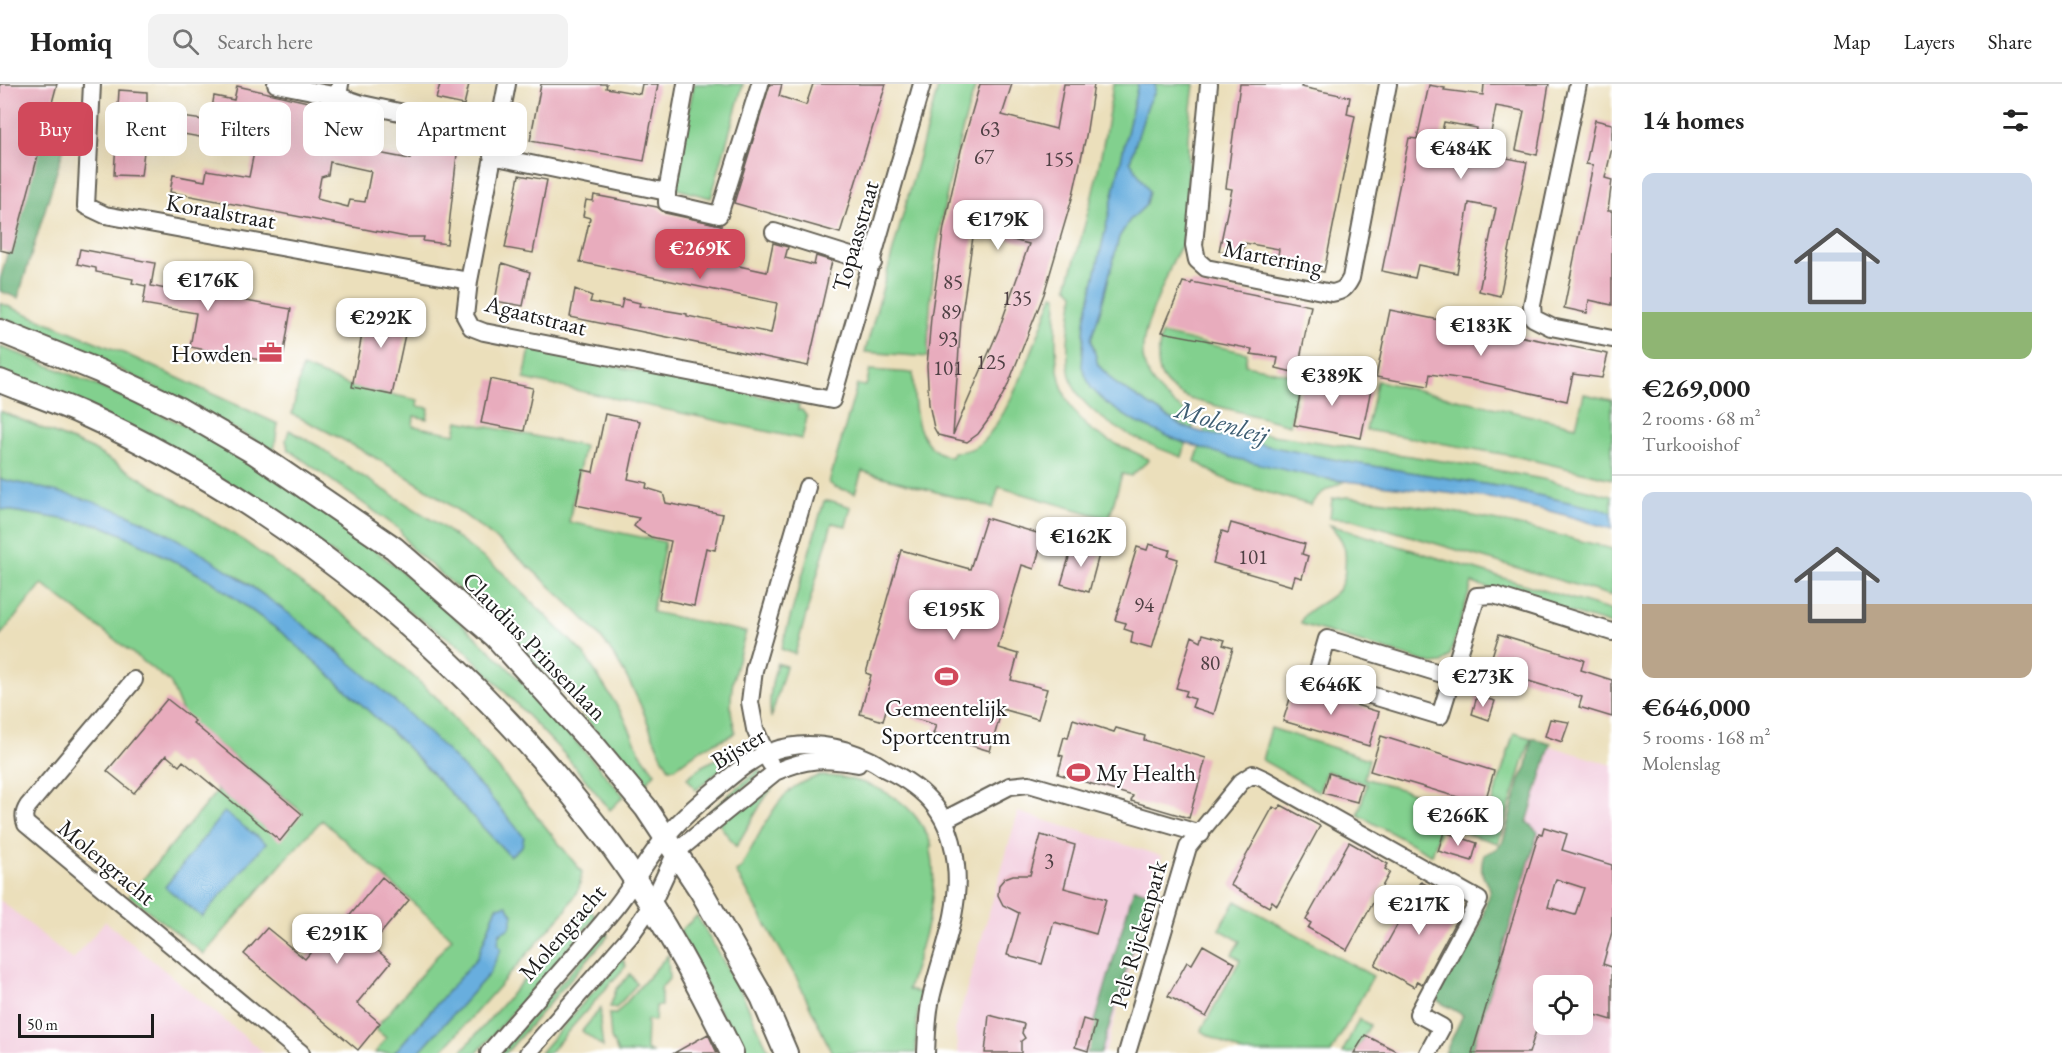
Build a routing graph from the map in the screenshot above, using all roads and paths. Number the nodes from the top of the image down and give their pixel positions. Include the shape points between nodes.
1 (92, 84) edge
2 (276, 84) edge
3 (507, 84) edge
4 (686, 84) edge
5 (760, 84) edge
6 (922, 84) edge
7 (1209, 84) edge
8 (1578, 84) edge
9 (1385, 85) edge
10 (339, 90) edge
11 (503, 102) edge
12 (396, 111) edge
13 (492, 156) joint
14 (667, 192) junction
15 (774, 232) dead end
16 (873, 263) junction
17 (469, 281) junction
18 (0, 330) edge
19 (1612, 339) edge
20 (0, 381) edge
21 (832, 400) joint
22 (807, 486) dead end
23 (1612, 632) edge
24 (1452, 677) junction
25 (134, 680) dead end
26 (766, 753) junction
27 (885, 769) junction
28 (775, 772) junction
29 (944, 820) junction
30 (1201, 834) junction
31 (671, 845) junction
32 (635, 882) junction
33 (651, 906) junction
34 (301, 1053) edge
35 (489, 1053) edge
36 (528, 1053) edge
37 (732, 1053) edge
38 (786, 1053) edge
39 (926, 1053) edge
40 (1128, 1053) edge
41 (1428, 1053) edge

1 - 17 street, Koraalstraat via 86,206 105,215
2 - 10 street
3 - 11 street, Agaatstraat
4 - 14 street
5 - 14 street via 719,215 667,203
6 - 16 street, Topaasstraat
7 - 9 street, Marterring via 1194,245 1197,260 1206,268 1332,293 1341,291 1351,278
8 - 19 street via 1532,305 1533,318 1551,327
10 - 12 street via 362,104
13 - 14 street
13 - 17 street, Agaatstraat
15 - 16 street
16 - 21 street, Topaasstraat
17 - 21 street, Agaatstraat via 465,316 471,327 484,332
18 - 31 main road, Claudius Prinsenlaan via 178,409 255,453 394,548 496,637 592,743
20 - 32 main road via 80,413 180,465 259,513 333,565 462,674 557,778 612,846
22 - 26 street via 753,681 750,702 755,729
23 - 24 street via 1494,595 1477,596
24 - 24 street via 1327,639 1318,670 1327,682 1440,716
25 - 34 street, Molengracht via 28,806 26,824
26 - 27 street, Bijster via 790,746 818,745 856,754
26 - 28 street
26 - 31 street, Bijster via 688,812
27 - 28 street, Bijster via 826,759 800,762
27 - 29 street, Bijster via 920,790
28 - 31 street, Bijster
29 - 30 street via 1003,790 1029,784
29 - 39 street, Bijster via 953,844 957,887 931,997
30 - 40 street, Pels Rijckenpark via 1188,847
30 - 41 street, Pels Rijckenpark via 1242,782 1253,774 1479,900 1418,1014 1442,1027
31 - 32 street, Molengracht
31 - 33 street
31 - 38 main road, Claudius Prinsenlaan via 762,997
32 - 33 main road
32 - 35 street, Molengracht
33 - 36 street via 630,936
33 - 37 main road

